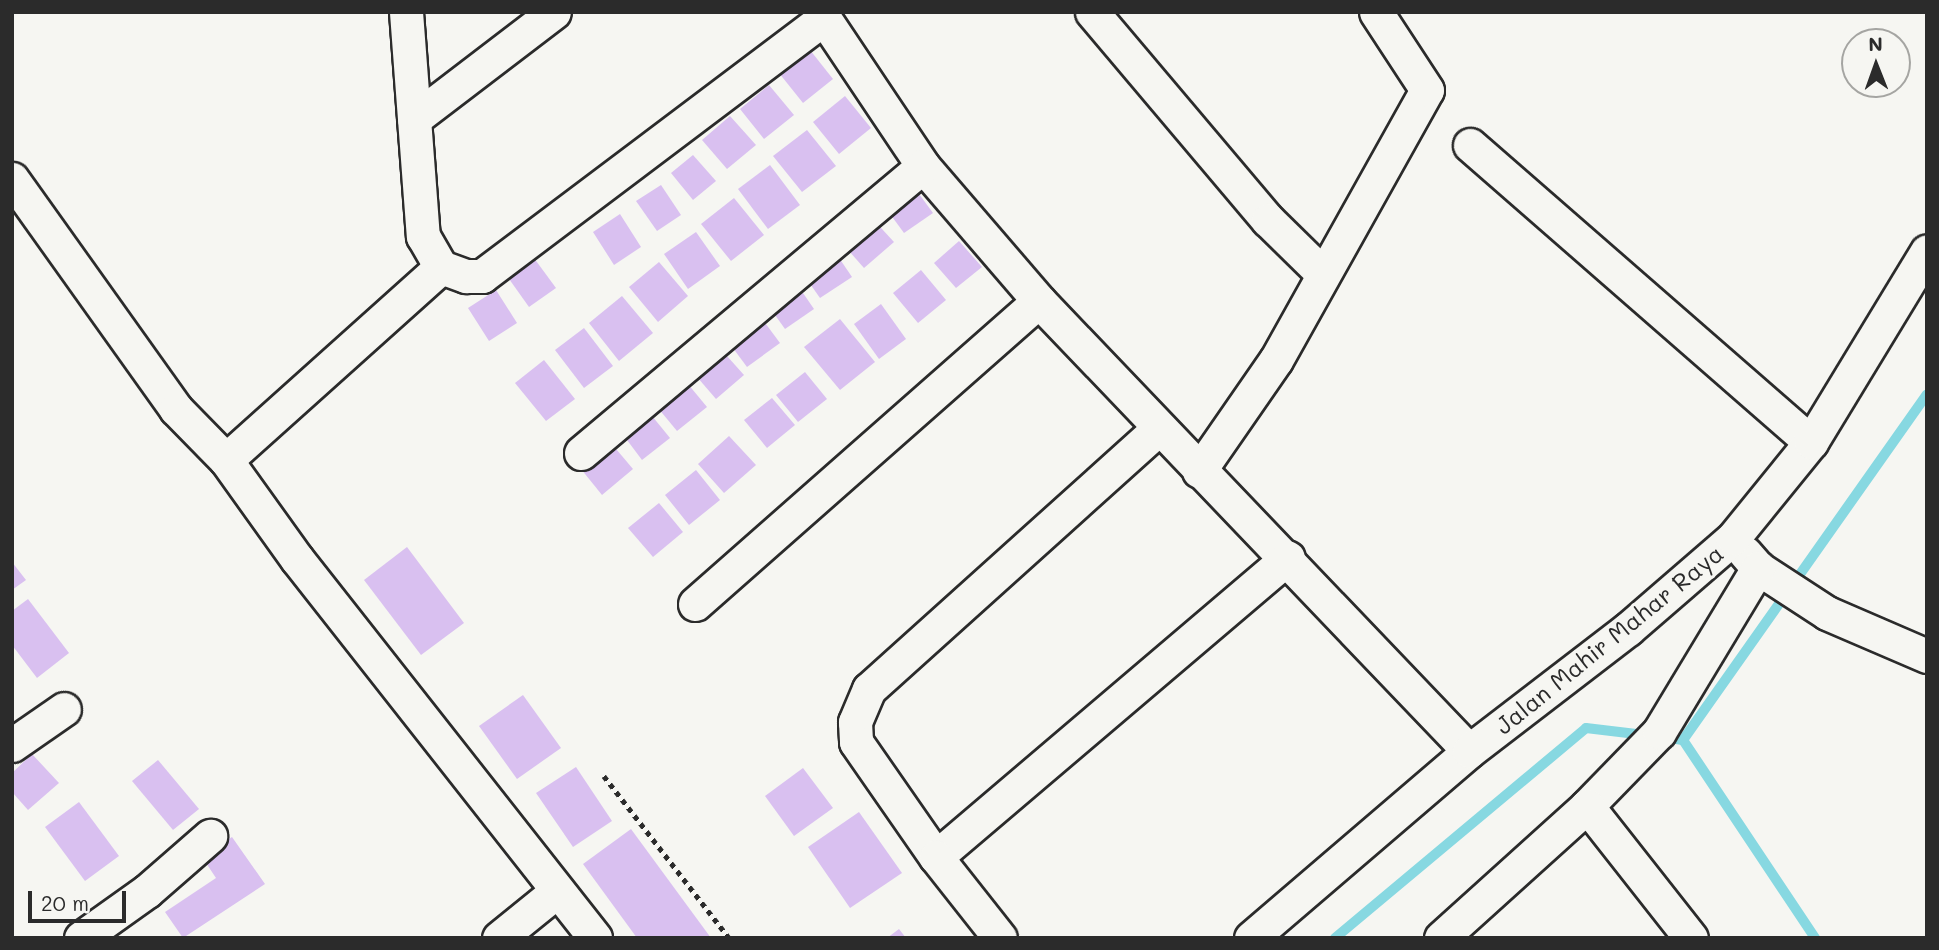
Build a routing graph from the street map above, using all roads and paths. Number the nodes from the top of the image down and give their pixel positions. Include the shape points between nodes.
1 (406, 12) edge
2 (554, 12) edge
3 (1092, 12) edge
4 (1376, 12) edge
5 (824, 15) edge
6 (414, 119) junction
7 (1470, 145) dead end
8 (923, 166) junction
9 (12, 179) edge
10 (1927, 251) edge
11 (441, 267) junction
12 (1323, 274) junction
13 (1038, 301) junction
14 (1158, 429) junction
15 (1811, 442) junction
16 (581, 453) dead end
17 (226, 460) junction
18 (1199, 471) junction
19 (1733, 538) junction
20 (1288, 558) junction
21 (1758, 568) junction
22 (695, 604) dead end
23 (1927, 656) edge
24 (64, 709) dead end
25 (12, 745) edge
26 (1469, 751) junction
27 (604, 776) dead end
28 (1587, 806) junction
29 (210, 836) dead end
30 (936, 858) junction
31 (557, 891) junction
32 (81, 938) edge
33 (499, 938) edge
34 (595, 938) edge
35 (729, 938) edge
36 (1000, 938) edge
37 (1251, 938) edge
38 (1441, 938) edge
39 (1691, 938) edge

1 - 6 street
2 - 6 street
3 - 12 street via 1268,219
4 - 12 street via 1427,90
5 - 8 street
5 - 11 street via 482,276 451,273
6 - 11 street via 423,236
7 - 15 street
8 - 13 street
8 - 16 street
9 - 17 street via 125,343 176,409
10 - 15 street, Jalan Mahir Mahar Raya
11 - 17 street
12 - 18 street via 1276,360
13 - 14 street
13 - 22 street
14 - 18 street
14 - 30 street via 869,689 853,730 856,742
15 - 19 street, Jalan Mahir Mahar Raya
17 - 31 street via 297,559
18 - 20 street
19 - 21 street
19 - 26 street, Jalan Mahir Mahar Raya via 1628,629
20 - 26 street
20 - 30 street
21 - 23 street via 1827,613
21 - 28 street via 1659,732
24 - 25 street
26 - 37 street, Jalan Mahir Mahar Raya
27 - 35 path
28 - 38 street
28 - 39 street
29 - 32 street via 147,891
30 - 36 street
31 - 33 street
31 - 34 street

